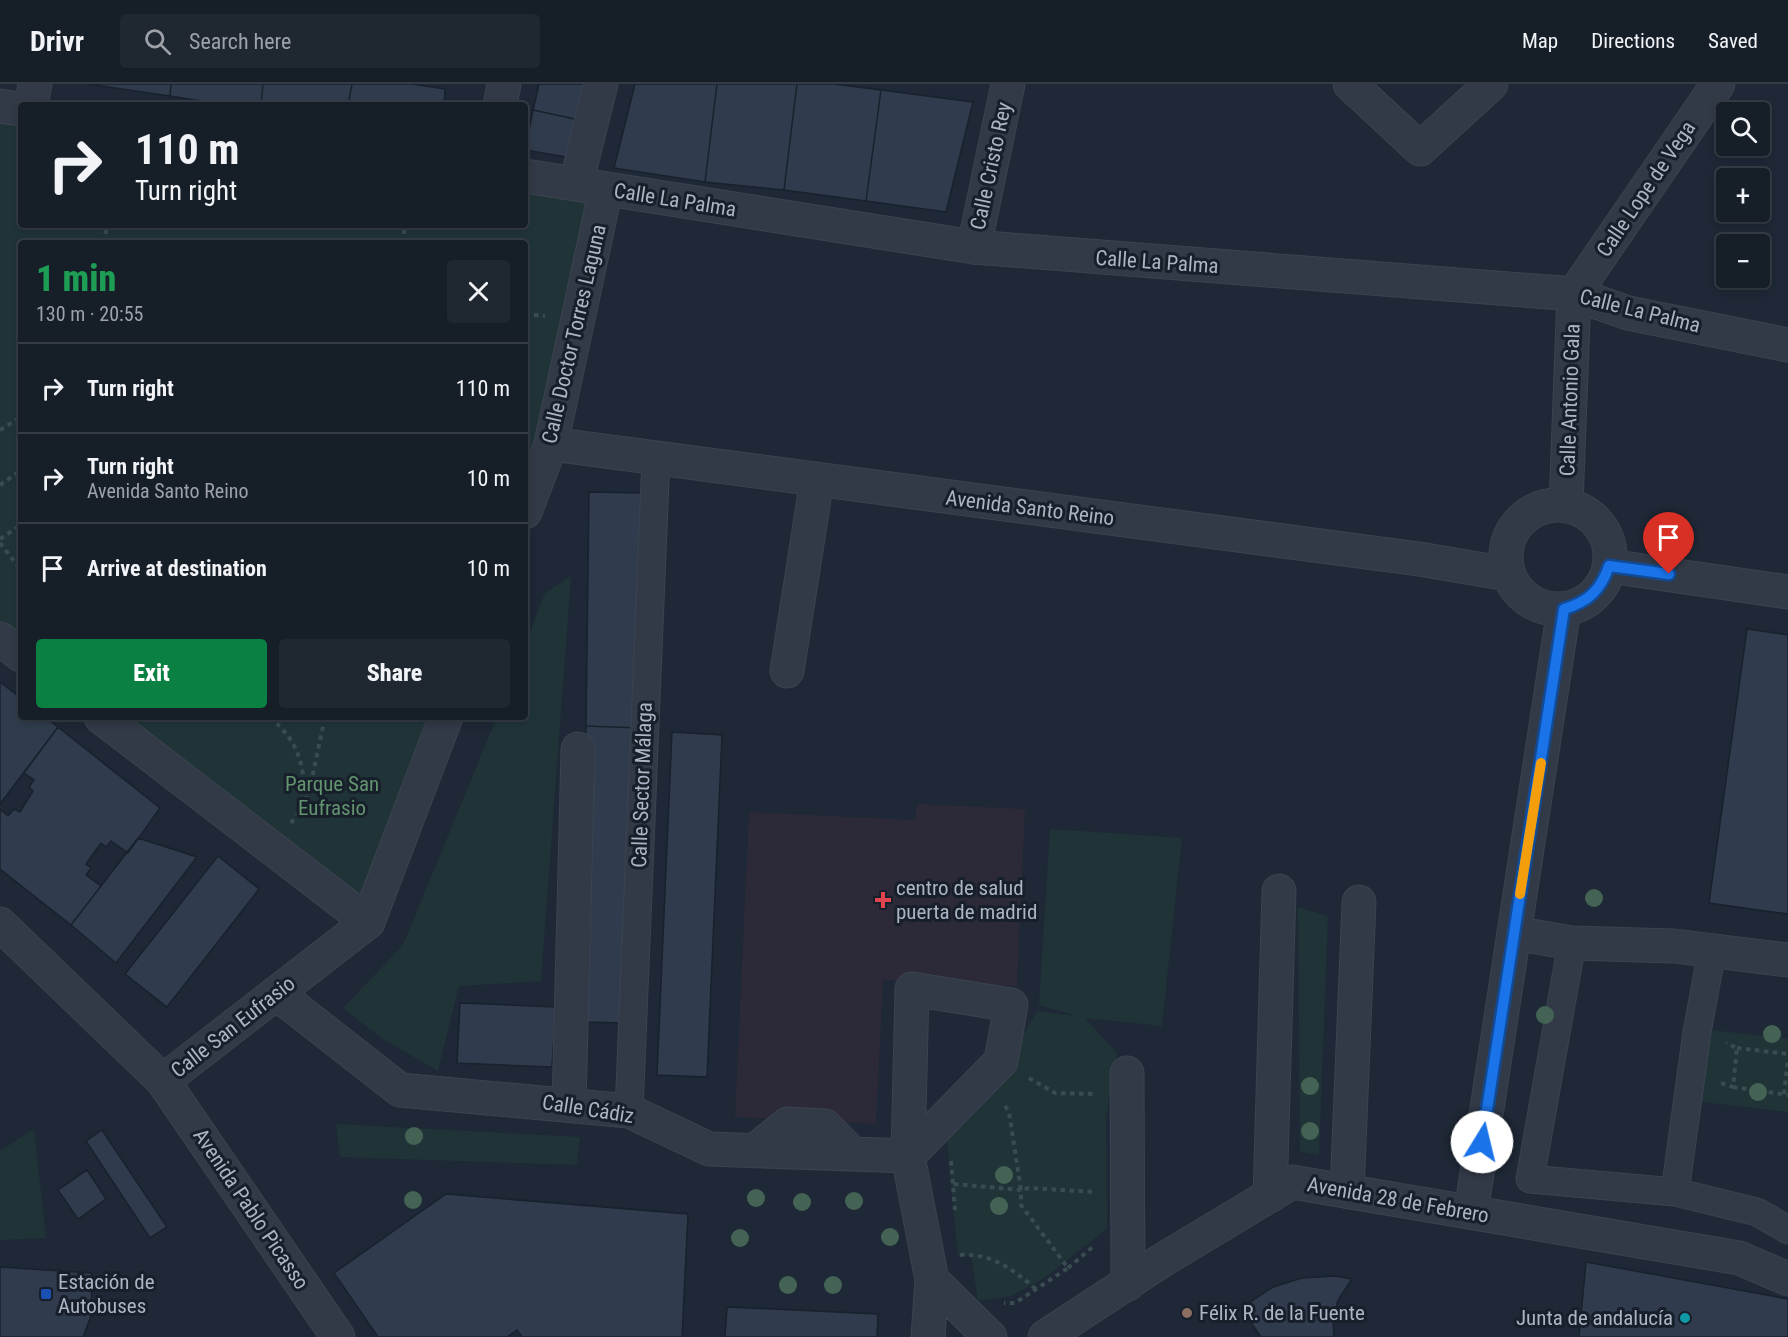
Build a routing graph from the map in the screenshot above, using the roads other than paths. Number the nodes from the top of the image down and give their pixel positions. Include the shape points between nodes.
1 (35, 84) edge
2 (504, 84) edge
3 (601, 84) edge
4 (1008, 84) edge
5 (1350, 84) edge
6 (1491, 84) edge
7 (1718, 84) edge
8 (32, 102) edge
9 (501, 102) edge
10 (0, 106) edge
11 (18, 109) edge
12 (528, 176) edge
13 (591, 187) junction
14 (974, 248) junction
15 (1574, 294) junction
16 (1788, 345) edge
17 (551, 444) junction
18 (656, 458) junction
19 (817, 480) junction
20 (528, 504) edge
21 (1566, 506) junction
22 (1609, 566) junction
23 (1508, 574) junction
24 (1788, 592) edge
25 (1564, 609) junction
26 (0, 639) edge
27 (18, 653) edge
28 (787, 670) dead end
29 (105, 720) edge
30 (445, 720) edge
31 (578, 749) dead end
32 (1279, 891) dead end
33 (1359, 902) dead end
34 (368, 922) junction
35 (0, 924) edge
36 (1514, 933) junction
37 (1572, 943) junction
38 (1712, 951) junction
39 (1788, 960) edge
40 (276, 993) junction
41 (1127, 1072) dead end
42 (163, 1081) junction
43 (569, 1104) junction
44 (629, 1111) junction
45 (908, 1156) junction
46 (1347, 1191) junction
47 (1675, 1192) junction
48 (1270, 1196) junction
49 (1472, 1212) junction
50 (1788, 1230) edge
51 (946, 1273) junction
52 (1788, 1279) edge
53 (1128, 1284) junction
54 (338, 1337) edge
55 (928, 1337) edge
56 (990, 1337) edge
57 (1045, 1337) edge

1 - 8 street
2 - 9 street
3 - 13 street, Calle Doctor Torres Laguna
4 - 14 street, Calle Cristo Rey
5 - 6 street via 1420,149
7 - 15 street, Calle Lope de Vega
10 - 11 street
12 - 13 street, Calle La Palma
13 - 14 street, Calle La Palma
13 - 17 street, Calle Doctor Torres Laguna
14 - 15 street, Calle La Palma
15 - 16 street, Calle La Palma via 1628,313
15 - 21 street, Calle Antonio Gala
17 - 18 street, Avenida Santo Reino
17 - 20 street, Calle Doctor Torres Laguna
18 - 19 street, Avenida Santo Reino
18 - 44 street, Calle Sector Málaga
19 - 23 street, Avenida Santo Reino
19 - 28 street
21 - 22 street via 1595,521 1609,550
21 - 23 street via 1548,506 1518,523 1505,556
22 - 24 street
22 - 25 street via 1594,595
23 - 25 street via 1530,602
25 - 36 street
26 - 27 street
29 - 34 street
30 - 34 street
31 - 43 street
32 - 48 street
33 - 46 street
34 - 40 street, Calle San Eufrasio
35 - 42 street, Calle San Eufrasio
36 - 37 street
36 - 49 street
37 - 38 street
37 - 47 street via 1530,1179
38 - 39 street
38 - 47 street
40 - 42 street, Calle San Eufrasio
40 - 43 street, Calle Cádiz via 400,1090
41 - 53 street
42 - 54 street, Avenida Pablo Picasso
43 - 44 street, Calle Cádiz
44 - 45 street, Calle Cádiz via 709,1149
45 - 45 street via 912,989 1011,1005 1001,1061
45 - 51 street
46 - 48 street, Avenida 28 de Febrero via 1292,1182
46 - 49 street, Avenida 28 de Febrero
47 - 50 street via 1757,1212
48 - 53 street, Avenida 28 de Febrero
49 - 52 street, Avenida 28 de Febrero via 1739,1258
51 - 55 street
51 - 56 street
53 - 57 street, Avenida 28 de Febrero

